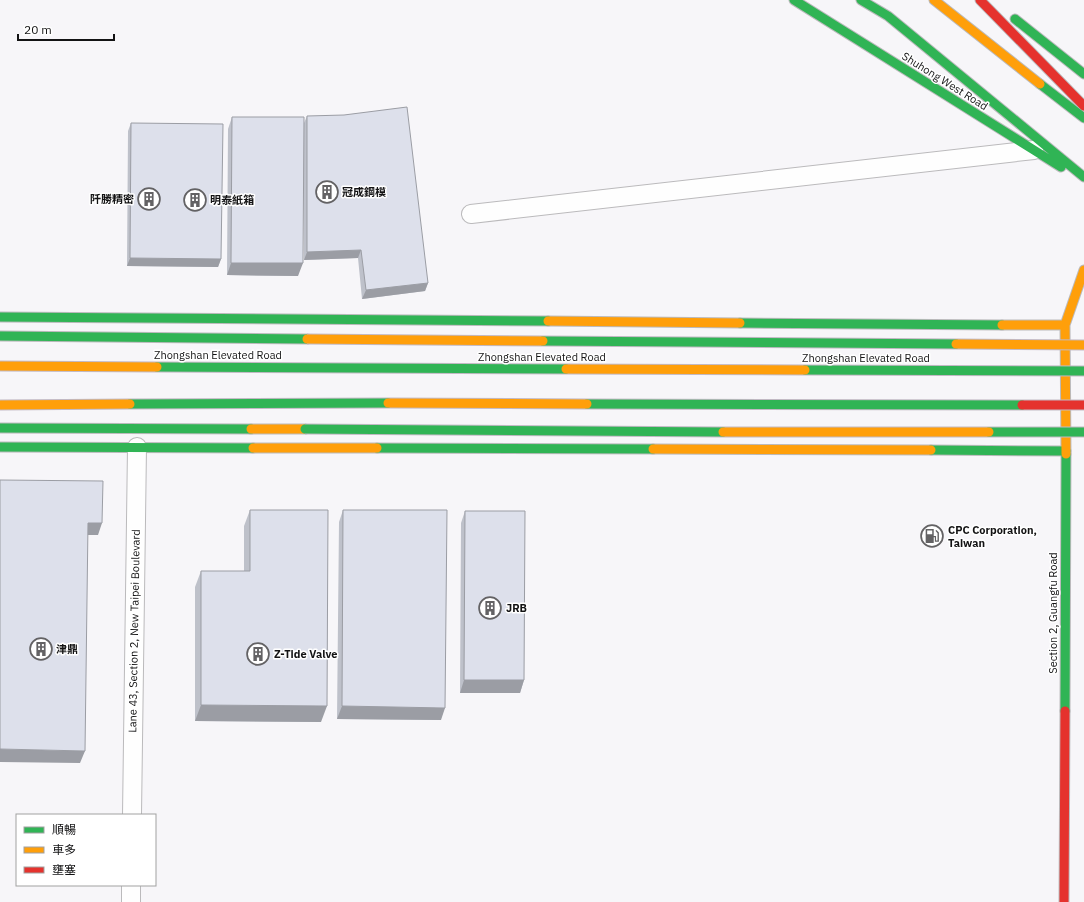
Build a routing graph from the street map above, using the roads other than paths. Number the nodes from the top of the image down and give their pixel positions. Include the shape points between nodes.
1 (794, 0) edge
2 (860, 0) edge
3 (934, 0) edge
4 (980, 0) edge
5 (990, 0) edge
6 (1084, 74) edge
7 (1084, 106) edge
8 (1084, 118) edge
9 (1034, 150) junction
10 (1084, 177) edge
11 (1084, 182) edge
12 (471, 214) dead end
13 (1084, 270) edge
14 (0, 317) edge
15 (1065, 325) junction
16 (0, 336) edge
17 (1084, 345) edge
18 (0, 366) edge
19 (1084, 371) edge
20 (0, 405) edge
21 (1084, 405) edge
22 (0, 428) edge
23 (1084, 432) edge
24 (0, 447) edge
25 (137, 448) junction
26 (1066, 451) junction
27 (132, 814) edge
28 (131, 886) edge
29 (131, 902) edge
30 (1064, 902) edge

1 - 9 main road, Shuhong West Road
2 - 10 main road via 888,16
3 - 8 main road
4 - 7 main road
5 - 6 main road
9 - 11 main road, Shuhong West Road
9 - 12 lane
13 - 15 main road, Section 2, Guangfu Road
14 - 15 main road
15 - 26 main road, Section 2, Guangfu Road
16 - 17 main road, bridge
18 - 19 main road, Zhongshan Elevated Road, bridge
20 - 21 main road, bridge
22 - 23 main road, bridge
24 - 25 main road
25 - 26 main road
25 - 27 lane, Lane 43, Section 2, New Taipei Boulevard
26 - 30 main road, Section 2, Guangfu Road
28 - 29 lane

